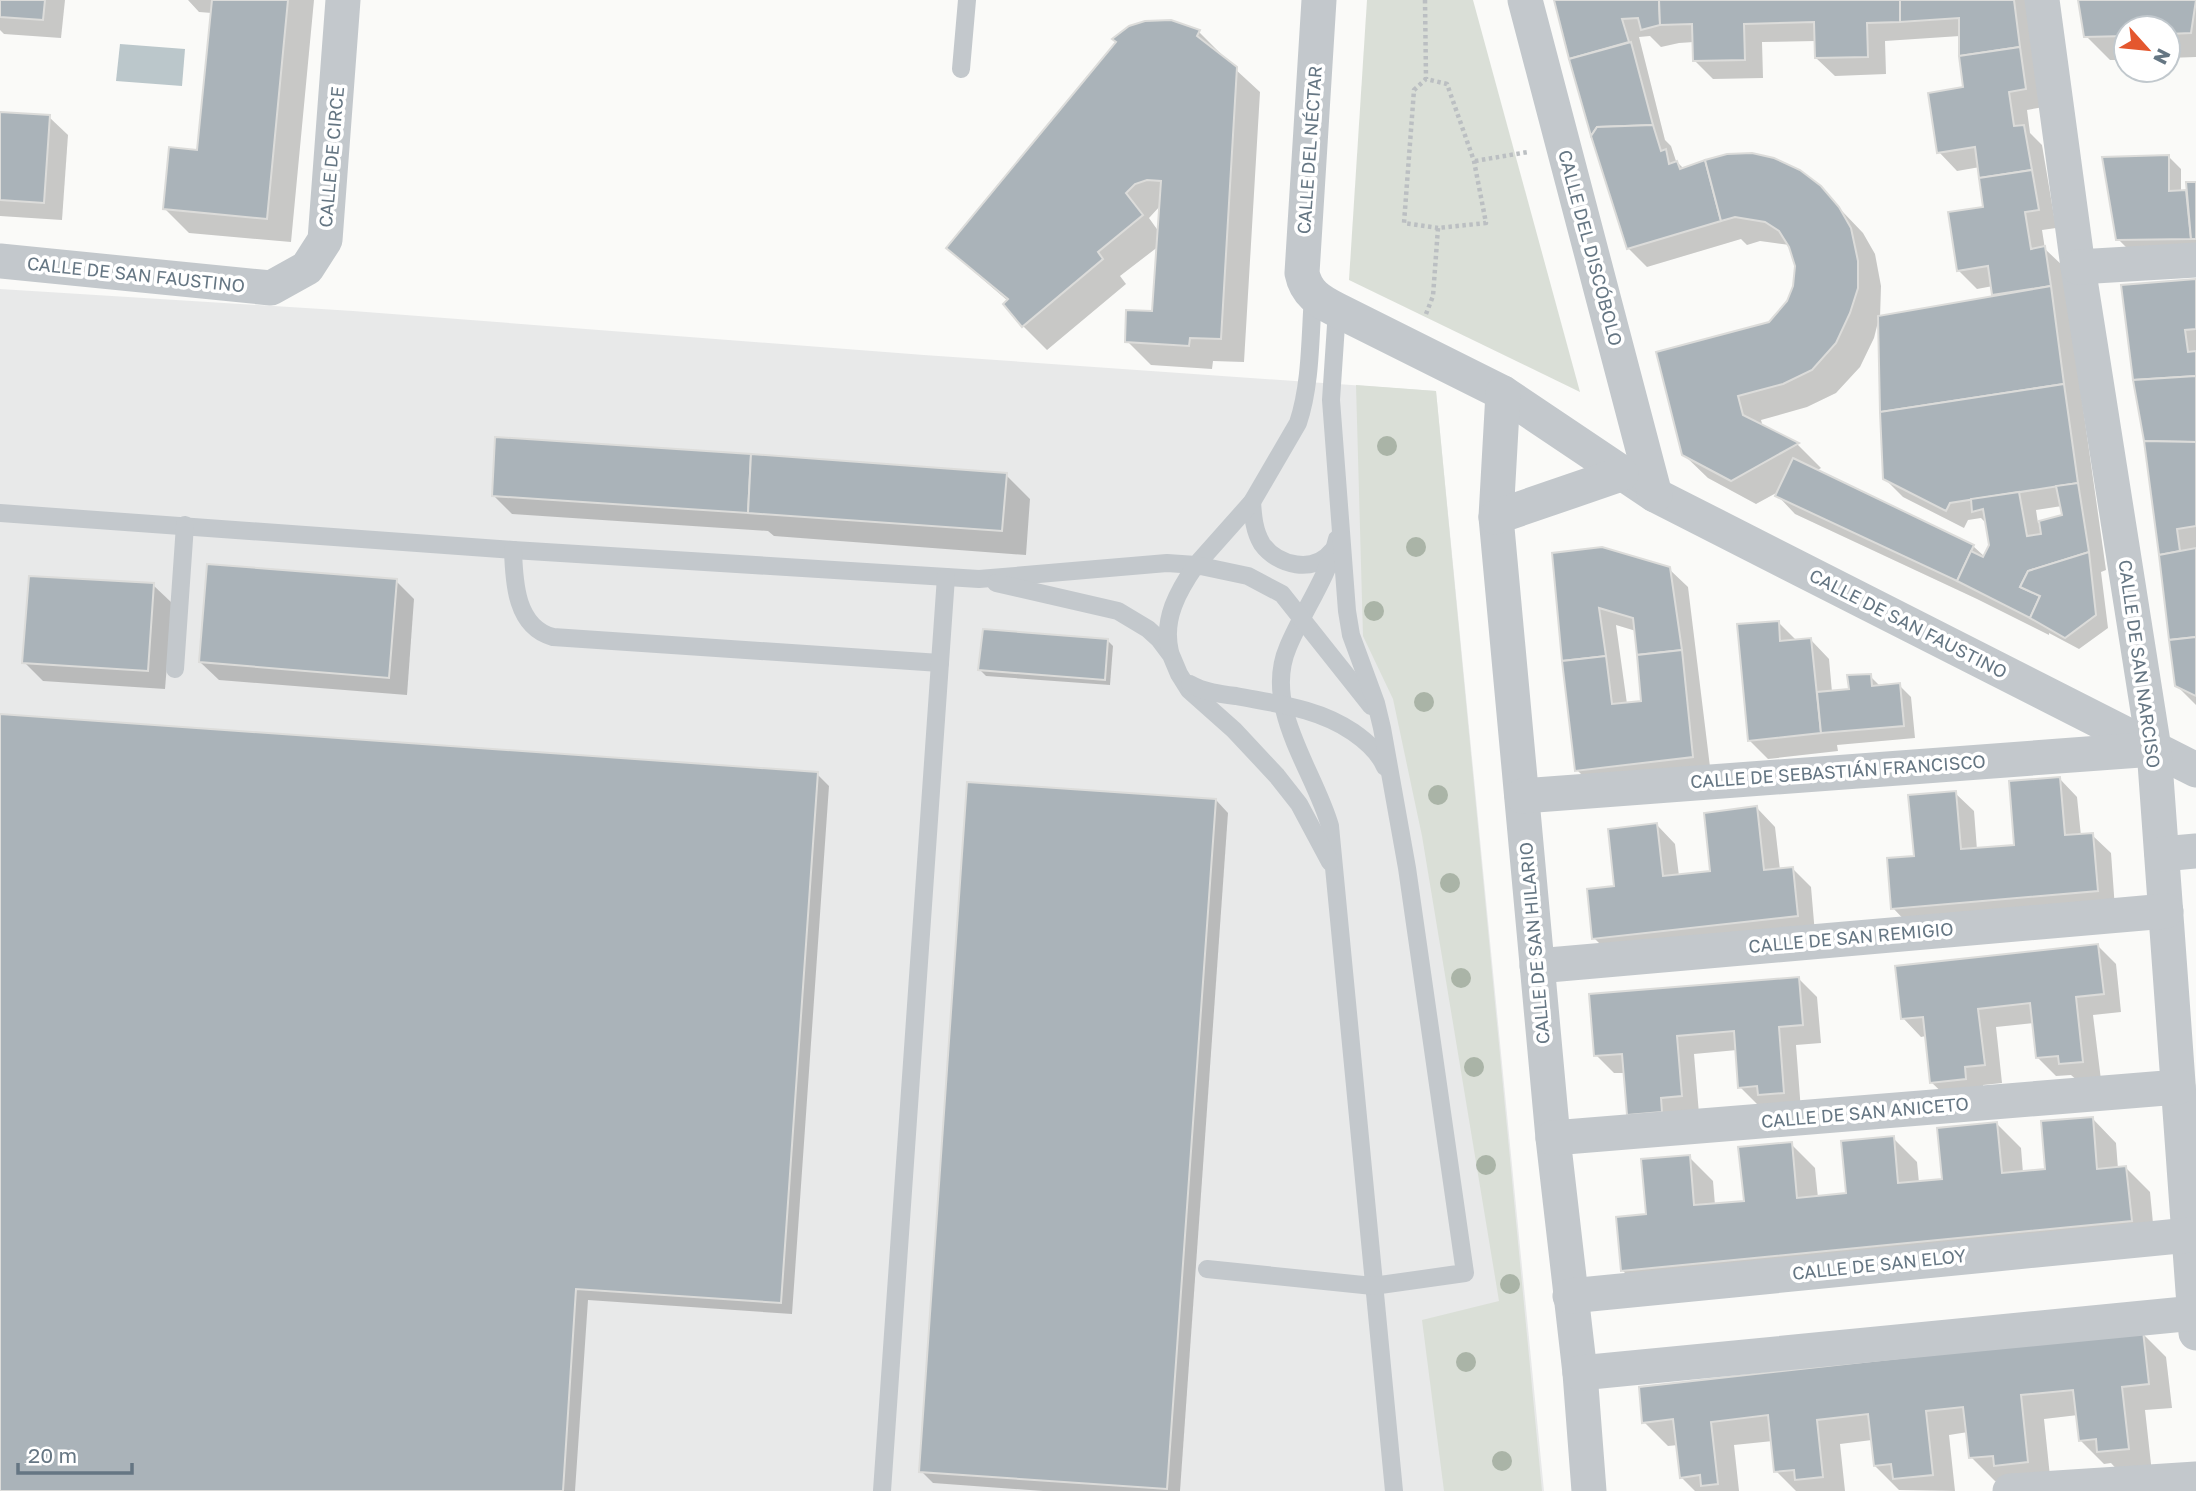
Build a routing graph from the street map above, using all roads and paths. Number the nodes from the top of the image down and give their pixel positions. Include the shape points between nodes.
1 (343, 0) edge
2 (967, 0) edge
3 (1319, 0) edge
4 (1425, 0) edge
5 (1525, 0) edge
6 (2042, 0) edge
7 (961, 69) dead end
8 (1426, 79) junction
9 (1563, 145) junction
10 (1474, 161) junction
11 (1438, 228) junction
12 (2196, 260) edge
13 (0, 261) edge
14 (2078, 267) junction
15 (271, 288) joint
16 (1325, 303) junction
17 (1414, 348) junction
18 (1503, 393) junction
19 (1621, 474) junction
20 (1655, 495) junction
21 (1252, 502) junction
22 (0, 513) edge
23 (1496, 517) junction
24 (1340, 520) junction
25 (185, 525) junction
26 (1335, 548) junction
27 (513, 550) junction
28 (1196, 565) junction
29 (946, 577) junction
30 (979, 579) junction
31 (1302, 618) junction
32 (1171, 655) junction
33 (940, 663) junction
34 (175, 669) dead end
35 (1179, 674) junction
36 (1284, 705) junction
37 (1382, 728) junction
38 (2154, 749) junction
39 (2196, 770) edge
40 (1392, 784) junction
41 (1522, 796) junction
42 (2196, 851) edge
43 (2162, 854) junction
44 (1334, 869) junction
45 (2166, 911) junction
46 (1536, 966) junction
47 (2178, 1087) junction
48 (1553, 1138) junction
49 (2191, 1193) edge
50 (2189, 1235) junction
51 (1207, 1269) dead end
52 (1373, 1286) junction
53 (1570, 1296) junction
54 (2195, 1323) edge
55 (1580, 1373) junction
56 (2196, 1479) edge
57 (882, 1491) edge
58 (1394, 1491) edge
59 (1589, 1491) edge
60 (2010, 1491) edge

1 - 15 street, CALLE DE CIRCE via 325,240 307,268
2 - 7 lane
3 - 16 street, CALLE DEL NÉCTAR via 1302,261 1304,283
4 - 8 path
5 - 9 street, CALLE DEL DISCÓBOLO
6 - 14 street, CALLE DE SAN NARCISO
8 - 10 path via 1447,84
8 - 11 path via 1414,90 1404,223
9 - 10 path
9 - 20 street, CALLE DEL DISCÓBOLO
10 - 11 path via 1486,223
11 - 17 path via 1433,296
12 - 14 street
13 - 15 street, CALLE DE SAN FAUSTINO
14 - 38 street, CALLE DE SAN NARCISO
16 - 17 street, CALLE DE SAN FAUSTINO
16 - 21 lane via 1302,410
16 - 24 lane
17 - 18 street, CALLE DE SAN FAUSTINO
18 - 19 street, CALLE DE SAN FAUSTINO
18 - 23 street, CALLE DE SAN HILARIO
19 - 20 street, CALLE DE SAN FAUSTINO
19 - 23 street
20 - 38 street, CALLE DE SAN FAUSTINO
21 - 26 lane via 1257,535 1280,559 1320,564
21 - 28 lane
22 - 25 lane
23 - 41 street, CALLE DE SAN HILARIO
24 - 26 lane
24 - 37 lane via 1351,635
25 - 27 lane
25 - 34 lane
26 - 31 lane
27 - 29 lane
27 - 33 lane via 523,612 539,633
28 - 30 lane
28 - 31 lane via 1261,581 1282,594
28 - 32 lane via 1173,603 1167,632
29 - 30 lane
29 - 33 lane
30 - 32 lane via 1118,611 1148,629
31 - 36 lane via 1282,667
31 - 37 lane via 1363,695
32 - 35 lane
33 - 57 lane
35 - 36 lane via 1205,691
35 - 44 lane via 1189,690 1277,776 1299,804
36 - 40 lane via 1326,716 1359,737 1383,761
36 - 44 lane via 1303,762 1324,805
37 - 40 lane
38 - 39 street, CALLE DE SAN FAUSTINO
38 - 41 street, CALLE DE SEBASTIÁN FRANCISCO
38 - 43 street, CALLE DE SAN NARCISO
40 - 52 lane via 1465,1273
41 - 46 street, CALLE DE SAN HILARIO
42 - 43 street
43 - 45 street, CALLE DE SAN NARCISO
44 - 52 lane
45 - 46 street, CALLE DE SAN REMIGIO
45 - 47 street, CALLE DE SAN NARCISO
46 - 48 street, CALLE DE SAN HILARIO
47 - 48 street, CALLE DE SAN ANICETO
47 - 49 street, CALLE DE SAN NARCISO
48 - 53 street, CALLE DE SAN HILARIO
49 - 50 street, CALLE DE SAN NARCISO
50 - 53 street, CALLE DE SAN ELOY
50 - 54 street, CALLE DE SAN NARCISO
51 - 52 lane
52 - 58 lane
53 - 55 street, CALLE DE SAN HILARIO
54 - 55 street
55 - 59 street, CALLE DE SAN HILARIO
56 - 60 street

